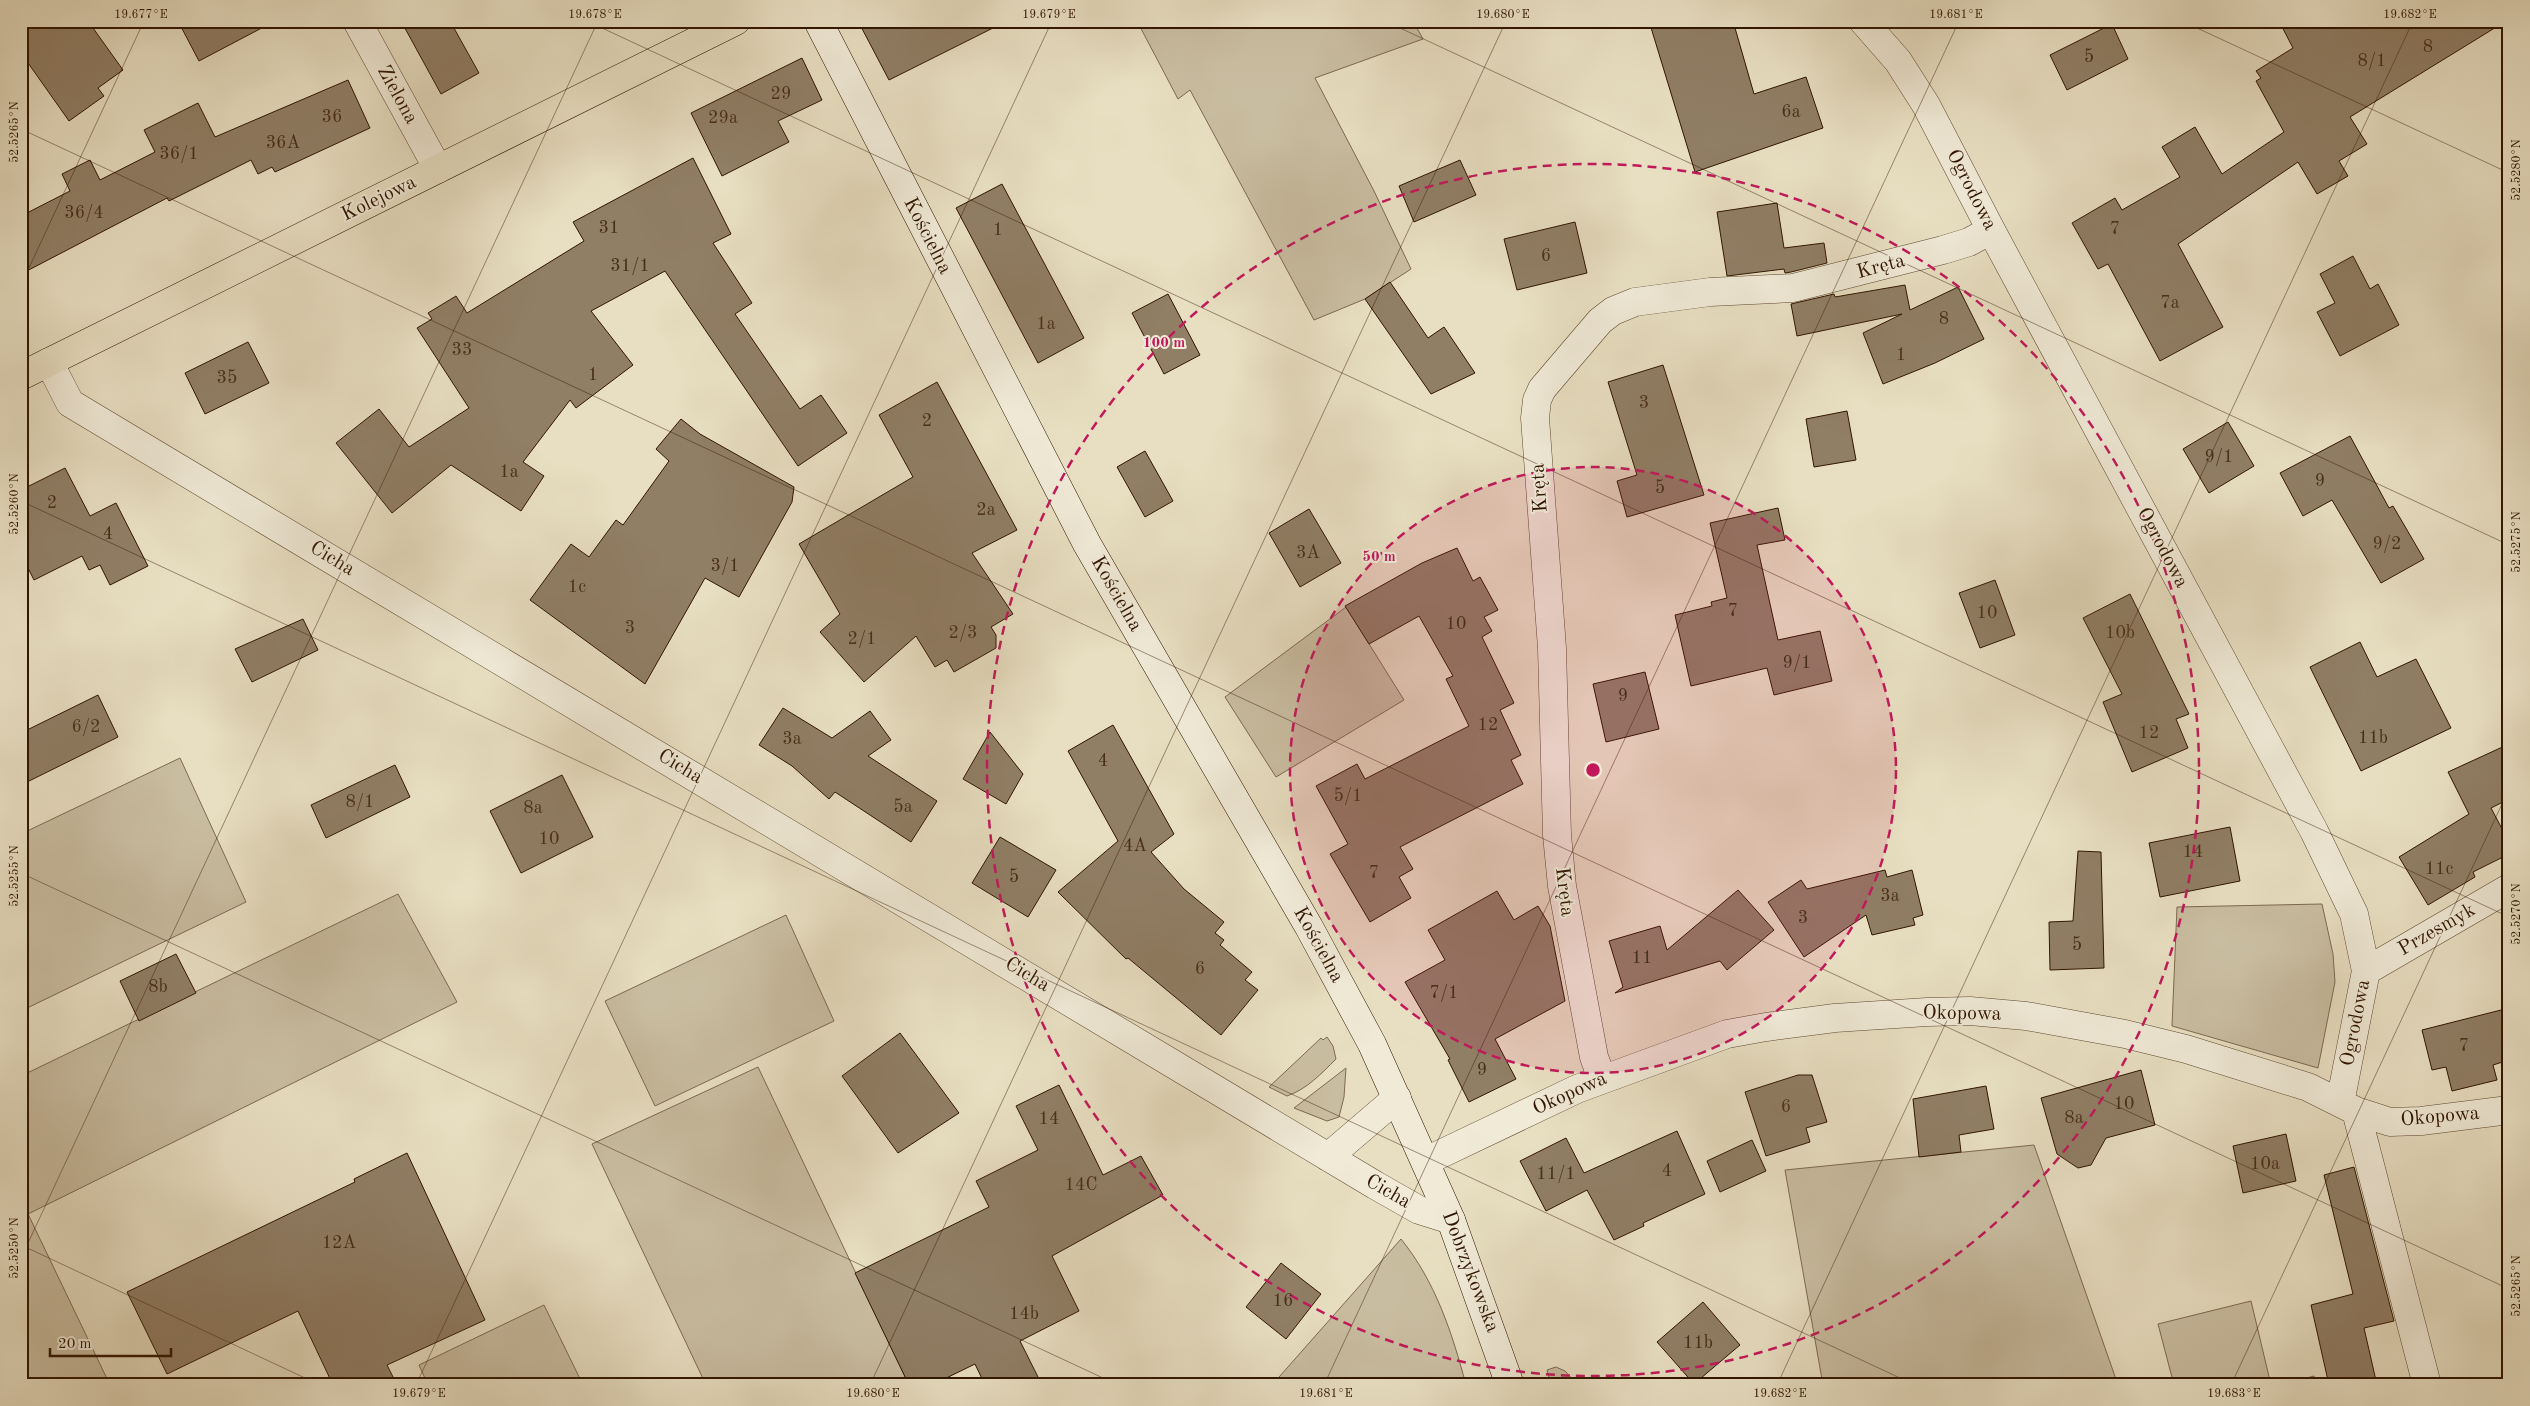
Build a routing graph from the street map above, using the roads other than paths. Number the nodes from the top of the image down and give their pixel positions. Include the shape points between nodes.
1 (357, 21) edge
2 (736, 21) edge
3 (818, 21) edge
4 (1863, 21) edge
5 (438, 169) junction
6 (1991, 230) junction
7 (49, 362) junction
8 (21, 376) edge
9 (2509, 888) edge
10 (2366, 972) junction
11 (1602, 1079) junction
12 (1397, 1098) junction
13 (2348, 1107) junction
14 (2509, 1110) edge
15 (1328, 1157) junction
16 (1426, 1161) junction
17 (1452, 1220) junction
18 (1510, 1385) edge
19 (2427, 1385) edge

1 - 5 street, Zielona
2 - 5 main road, Kolejowa
3 - 12 street, Kościelna via 1087,544 1309,927
4 - 6 street, Ogrodowa via 1898,61 1926,105
5 - 7 main road, Kolejowa
6 - 10 street, Ogrodowa via 2314,831 2354,914
6 - 11 street, Kręta via 1970,242 1802,286 1710,292 1635,302 1612,310 1539,395 1534,418 1552,648 1557,835 1566,916 1594,1057
7 - 8 main road, Kolejowa
7 - 15 street, Cicha via 70,403
9 - 10 street, Przesmyk
10 - 13 street, Ogrodowa
11 - 13 street, Okopowa via 1727,1034 1878,1015 1970,1011 2026,1016 2186,1049 2308,1087
11 - 16 street, Okopowa
12 - 15 street
12 - 16 street, Kościelna
13 - 14 street, Okopowa via 2390,1122
13 - 19 street, Ogrodowa
15 - 17 street, Cicha via 1419,1210
16 - 17 street, Dobrzykowska
17 - 18 street, Dobrzykowska

